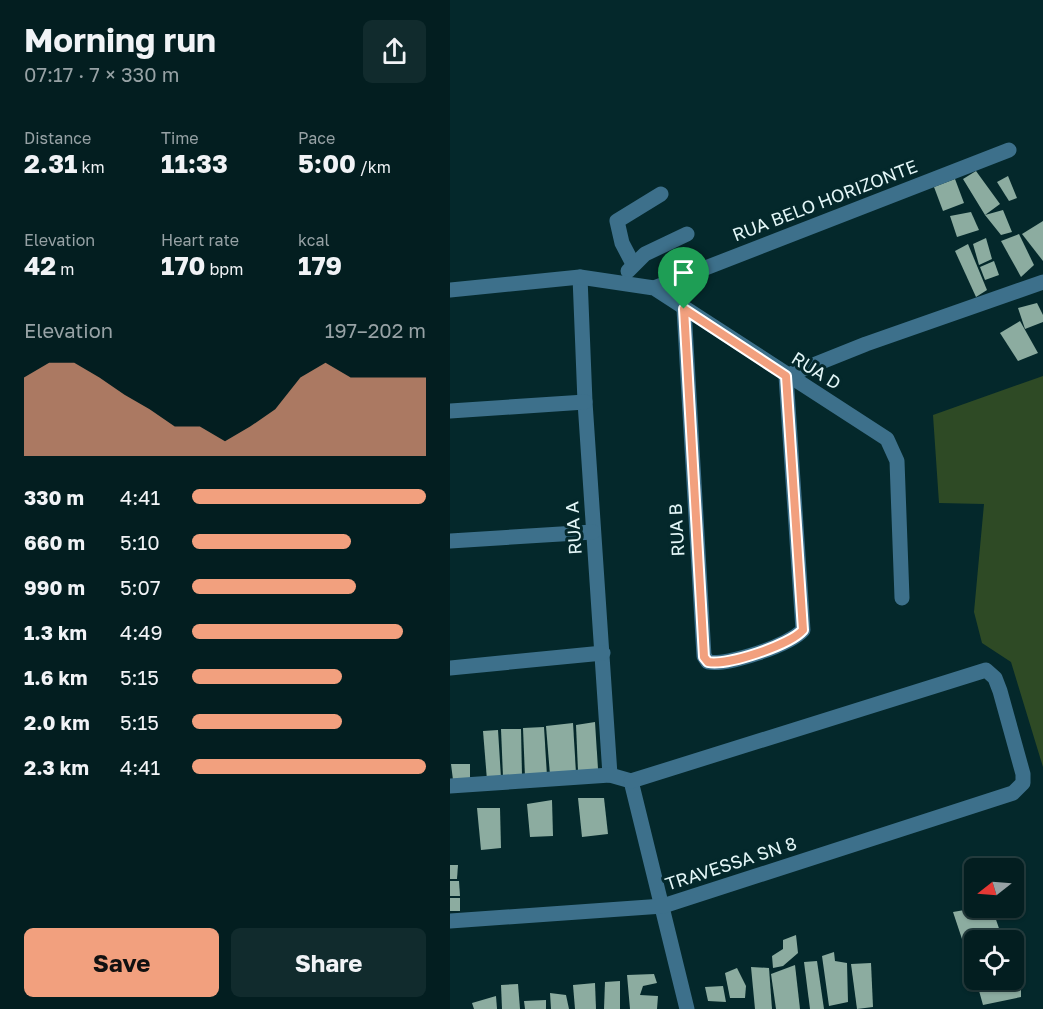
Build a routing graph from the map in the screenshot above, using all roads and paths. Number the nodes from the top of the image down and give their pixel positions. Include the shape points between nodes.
1 (1009, 150) dead end
2 (661, 194) dead end
3 (687, 234) dead end
4 (633, 264) junction
5 (580, 277) junction
6 (621, 281) junction
7 (1043, 282) edge
8 (654, 288) junction
9 (450, 290) edge
10 (684, 309) junction
11 (786, 376) junction
12 (585, 402) junction
13 (450, 411) edge
14 (593, 532) junction
15 (450, 541) edge
16 (902, 598) dead end
17 (603, 653) junction
18 (450, 668) edge
19 (610, 775) junction
20 (631, 781) junction
21 (450, 786) edge
22 (663, 906) junction
23 (450, 921) edge
24 (687, 1009) edge

1 - 8 street, RUA BELO HORIZONTE
2 - 4 street via 617,221 621,243
3 - 4 street
4 - 6 street
5 - 6 street, RUA D
5 - 9 street, RUA D
5 - 12 street, RUA A
6 - 8 street, RUA D
7 - 11 street
8 - 10 street, RUA D
10 - 11 street, RUA D
10 - 11 street, RUA B via 704,657 708,662 720,663 790,641 803,630
11 - 16 street, RUA D via 887,439 892,446 897,461
12 - 13 street
12 - 14 street, RUA A
14 - 15 street
14 - 17 street, RUA A
17 - 18 street
17 - 19 street, RUA A
19 - 20 street
19 - 21 street
20 - 22 street
20 - 22 street, TRAVESSA SN 8 via 978,670 986,670 995,678 1021,762 1023,783 1013,793
22 - 23 street, TRAVESSA SN 8
22 - 24 street

